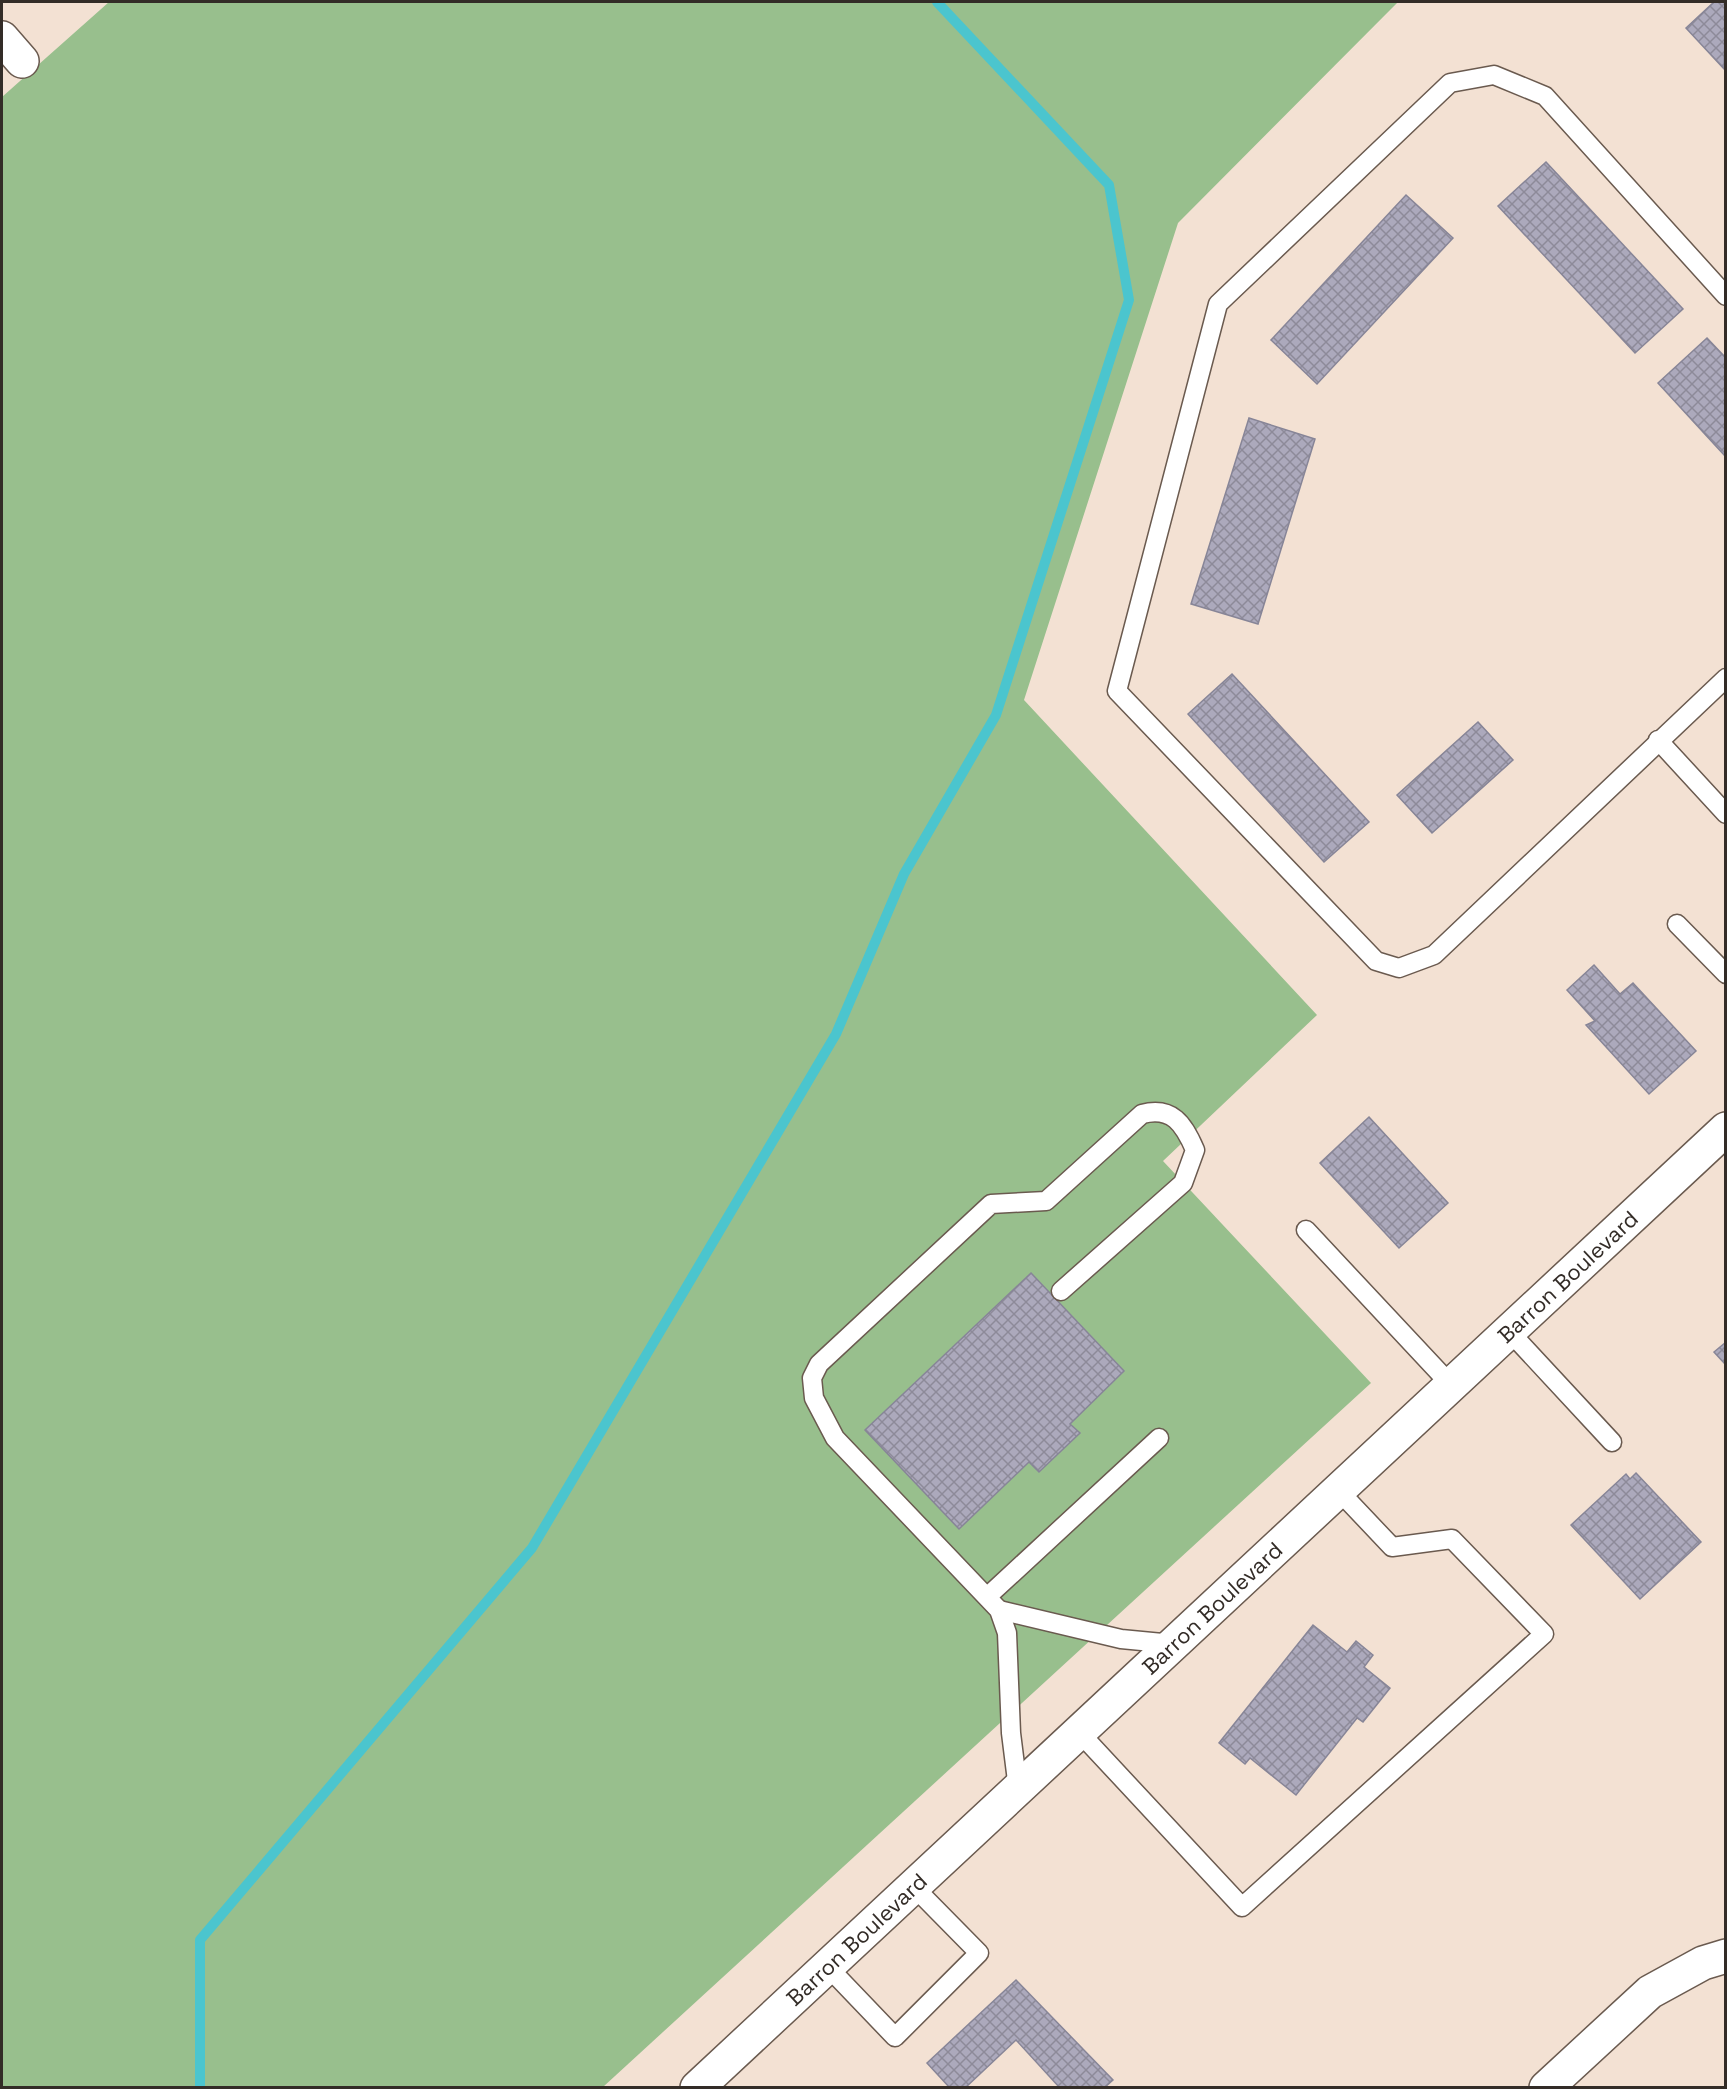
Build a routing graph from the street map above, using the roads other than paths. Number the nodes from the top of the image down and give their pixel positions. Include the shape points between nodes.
1 (1725, 296) edge
2 (1725, 678) edge
3 (1658, 740) junction
4 (1725, 814) edge
5 (1677, 924) dead end
6 (1725, 974) edge
7 (1725, 1129) edge
8 (1306, 1230) dead end
9 (1061, 1291) dead end
10 (1509, 1331) junction
11 (1451, 1385) junction
12 (1159, 1438) dead end
13 (1612, 1442) dead end
14 (1338, 1490) junction
15 (994, 1603) junction
16 (1173, 1644) junction
17 (1079, 1732) junction
18 (1018, 1789) junction
19 (913, 1886) junction
20 (1725, 1956) edge
21 (827, 1966) junction
22 (712, 2082) edge
23 (1546, 2088) edge

1 - 3 lane via 1545,96 1494,75 1450,83 1218,304 1117,691 1376,961 1399,968 1434,955
2 - 3 lane
3 - 4 lane
5 - 6 lane
7 - 10 main road, Barron Boulevard
8 - 11 lane
9 - 15 lane via 1183,1183 1195,1149 1174,1117 1157,1110 1142,1114 1046,1201 991,1204 819,1364 812,1378 814,1398 835,1438
10 - 11 main road, Barron Boulevard
10 - 13 lane
11 - 14 main road, Barron Boulevard
12 - 15 lane
14 - 16 main road, Barron Boulevard
14 - 17 lane via 1392,1547 1452,1539 1544,1634 1242,1907
15 - 16 lane via 1121,1639
15 - 18 lane via 1007,1633 1011,1733
16 - 17 main road, Barron Boulevard
17 - 18 main road, Barron Boulevard
18 - 19 main road, Barron Boulevard
19 - 21 main road, Barron Boulevard
19 - 21 lane via 979,1953 895,2037
20 - 23 main road via 1703,1963 1650,1992
21 - 22 main road, Barron Boulevard

